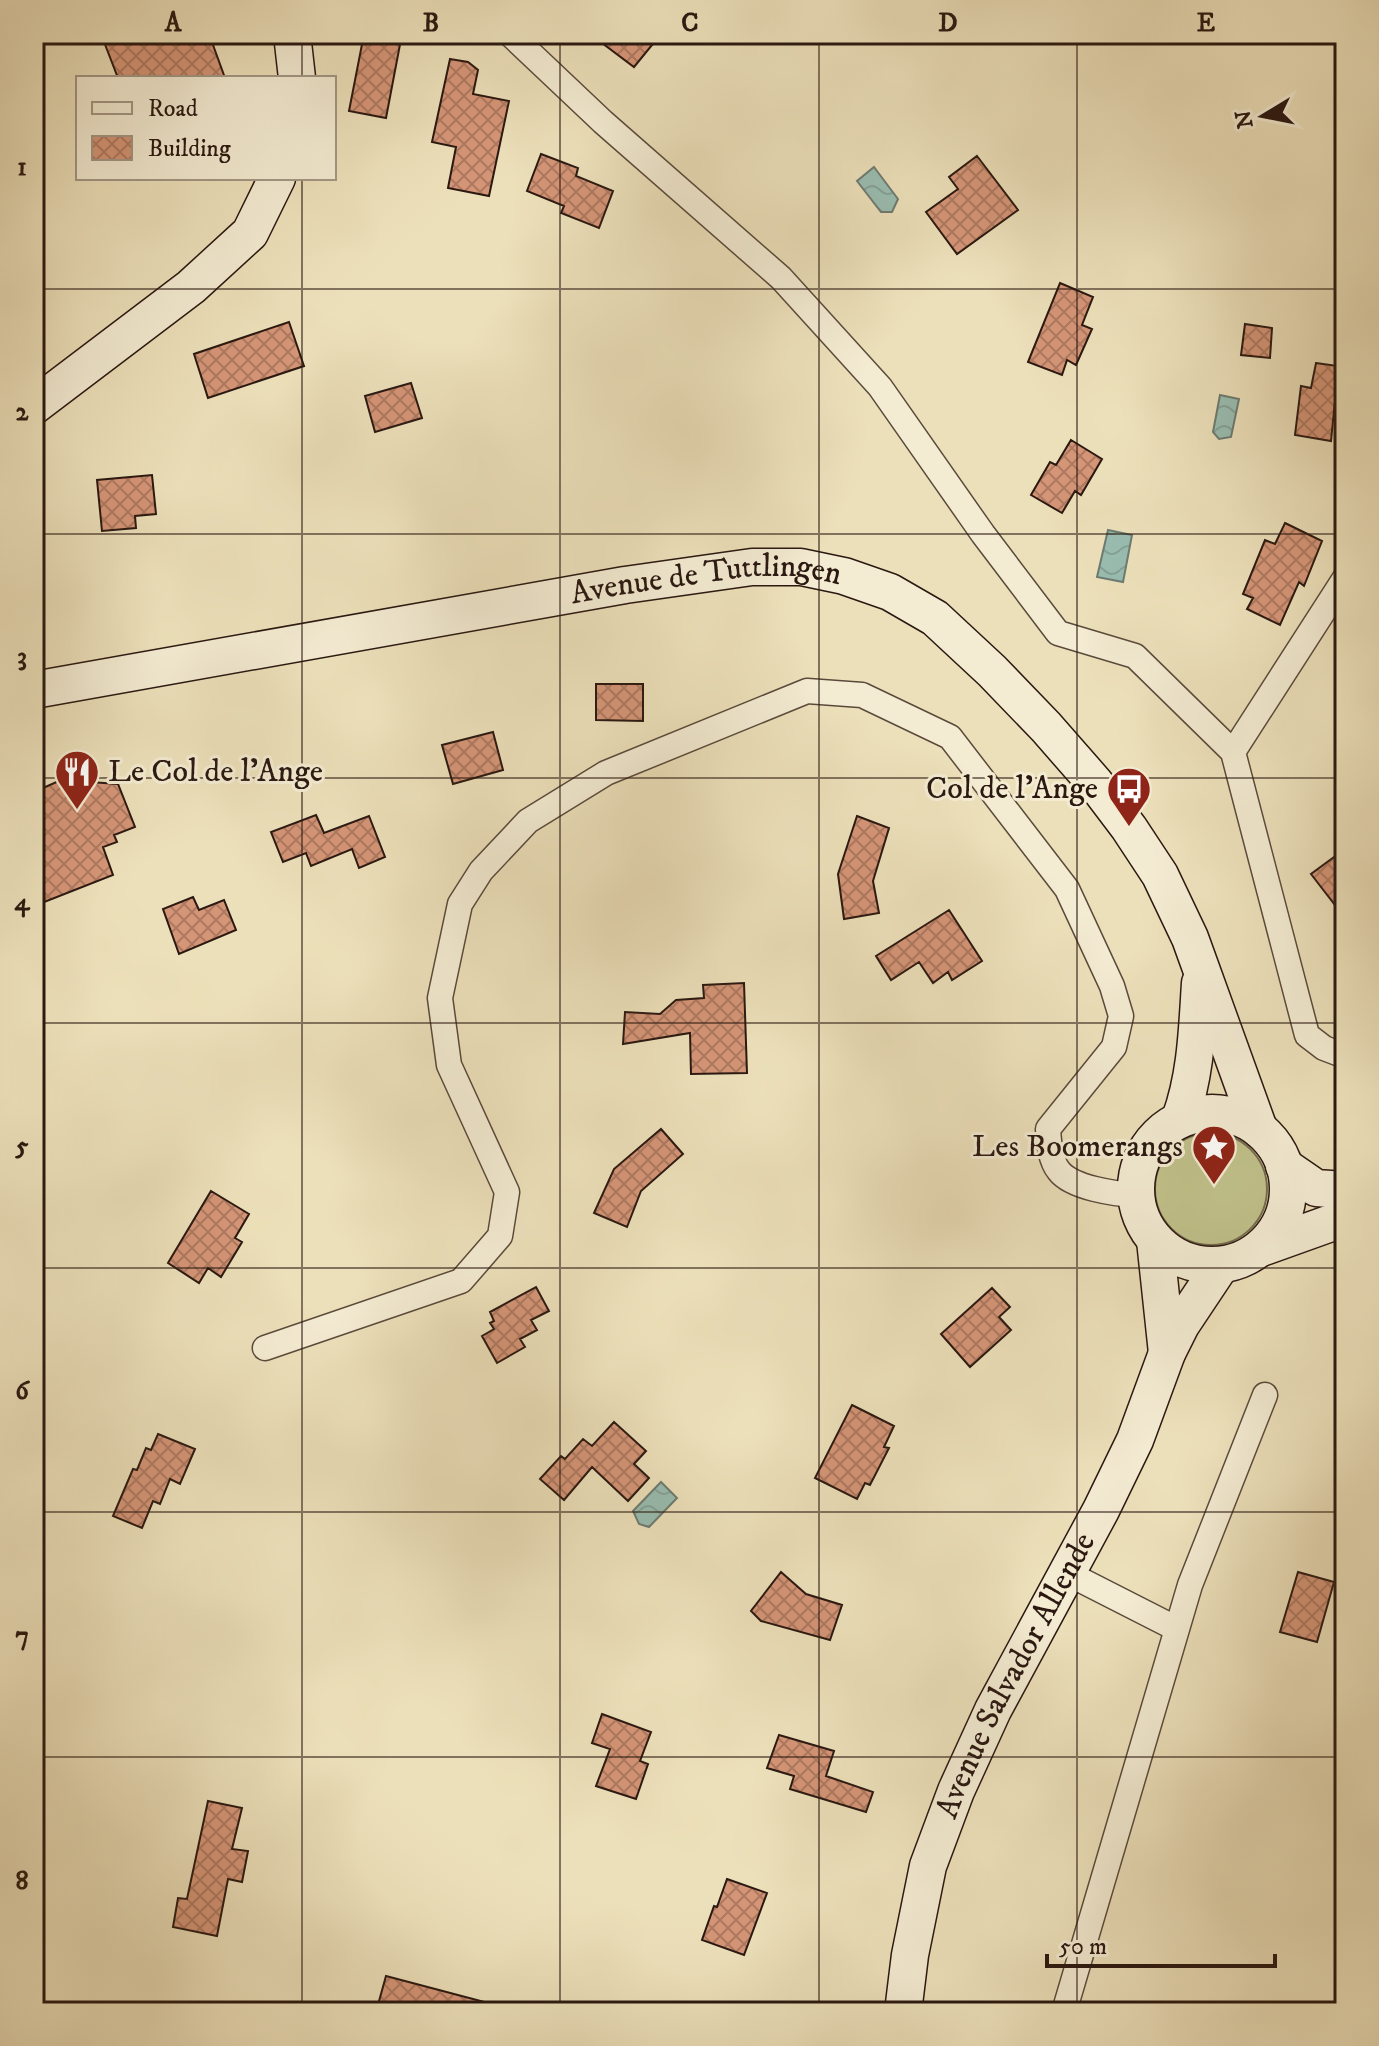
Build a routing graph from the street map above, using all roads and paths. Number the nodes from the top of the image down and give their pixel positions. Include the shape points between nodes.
1 (292, 34) edge
2 (510, 34) edge
3 (297, 76) edge
4 (276, 180) edge
5 (34, 406) edge
6 (1345, 578) edge
7 (34, 690) edge
8 (1233, 752) junction
9 (1201, 965) junction
10 (1345, 1056) edge
11 (1180, 1119) junction
12 (1259, 1129) junction
13 (1284, 1166) junction
14 (1345, 1190) edge
15 (1136, 1195) junction
16 (1345, 1218) edge
17 (1155, 1240) junction
18 (1261, 1248) junction
19 (1221, 1265) junction
20 (265, 1348) dead end
21 (1167, 1353) junction
22 (1265, 1395) dead end
23 (1067, 1573) junction
24 (1177, 1629) junction
25 (903, 2012) edge
26 (1064, 2012) edge

1 - 3 main road
2 - 8 street via 781,278 880,387 1058,633 1135,656
4 - 5 main road via 250,233 191,287
6 - 8 street
7 - 9 main road, Avenue de Tuttlingen via 694,575 801,567 844,576 890,592 935,618 1046,727 1095,783 1160,875
8 - 10 street via 1307,1035
9 - 11 main road, Avenue de Tuttlingen via 1196,1058
9 - 12 main road, Avenue de Tuttlingen
11 - 12 main road via 1221,1113
11 - 15 main road via 1146,1150
12 - 13 main road via 1275,1145
13 - 14 main road via 1316,1188
13 - 18 main road via 1285,1210
15 - 17 main road
15 - 20 street via 1084,1186 1060,1173 1050,1152 1048,1129 1114,1047 1121,1016 1067,889 950,737 862,695 807,691 606,773 528,821 481,871 460,904 440,998 449,1065 507,1192 500,1236 461,1281
16 - 18 main road
17 - 19 main road via 1185,1261
17 - 21 main road, Avenue Salvador Allende
18 - 19 main road
19 - 21 main road, Avenue Salvador Allende
21 - 23 main road, Avenue Salvador Allende via 1135,1440
22 - 24 street
23 - 24 street
23 - 25 main road, Avenue Salvador Allende via 993,1710 942,1828 928,1866
24 - 26 street

